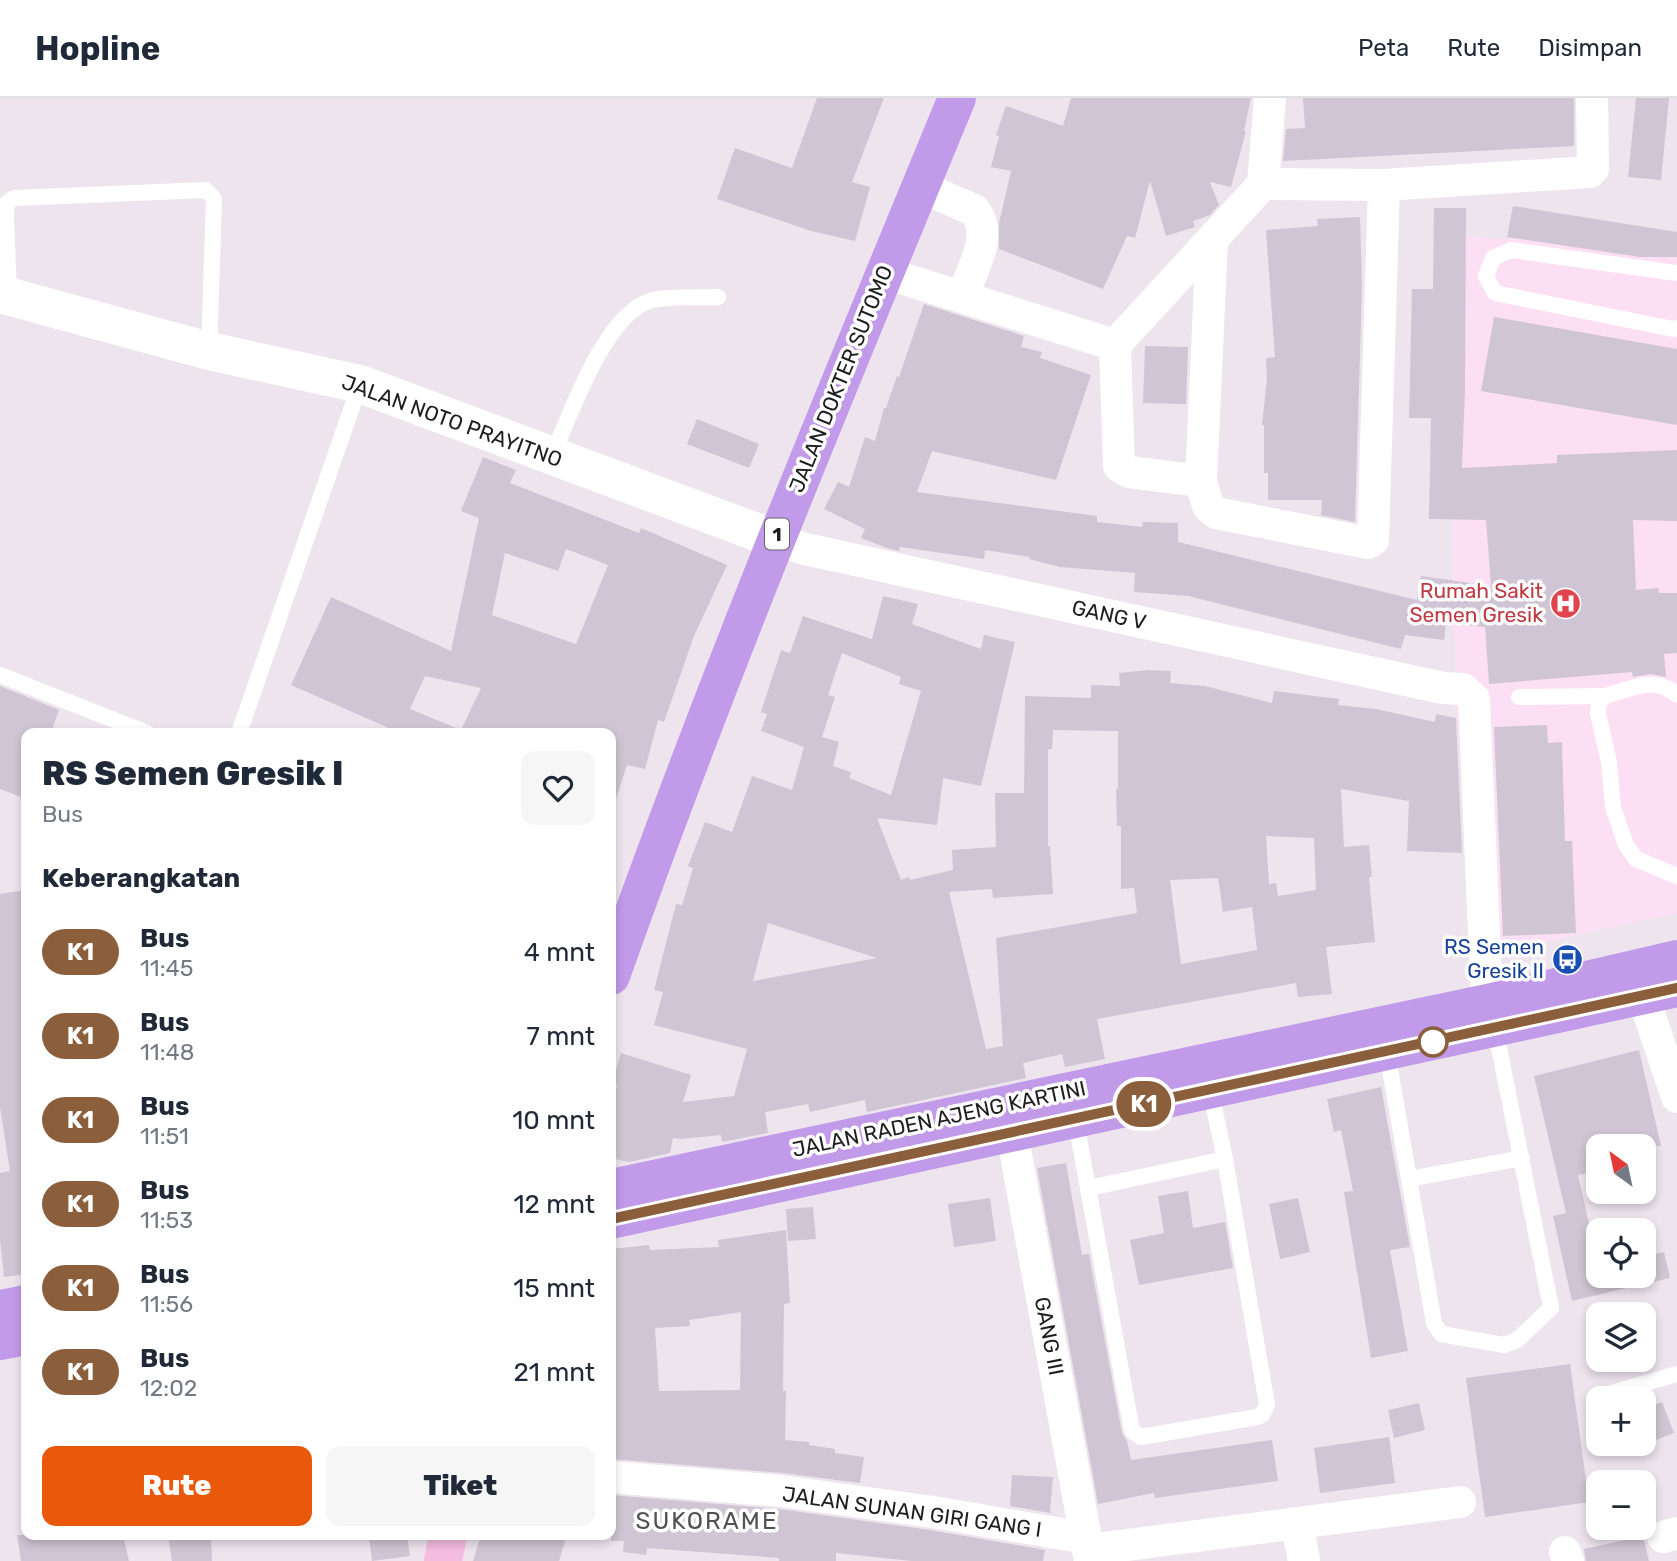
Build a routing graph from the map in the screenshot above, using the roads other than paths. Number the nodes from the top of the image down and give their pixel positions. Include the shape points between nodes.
1 (957, 98) edge
2 (1270, 98) edge
3 (1592, 98) edge
4 (1263, 184) junction
5 (1384, 185) junction
6 (920, 187) junction
7 (1212, 240) junction
8 (885, 273) junction
9 (1677, 273) edge
10 (4, 296) edge
11 (718, 297) dead end
12 (961, 297) junction
13 (1677, 328) edge
14 (1115, 345) junction
15 (209, 351) junction
16 (360, 384) junction
17 (552, 456) junction
18 (1201, 481) junction
19 (775, 539) junction
20 (0, 676) edge
21 (1677, 695) edge
22 (1605, 696) junction
23 (1519, 697) dead end
24 (134, 728) edge
25 (241, 728) edge
26 (1677, 876) edge
27 (1677, 959) edge
28 (616, 962) edge
29 (1660, 992) edge
30 (1491, 1015) junction
31 (1364, 1047) junction
32 (1206, 1077) junction
33 (1677, 1097) edge
34 (1074, 1104) junction
35 (1012, 1133) junction
36 (1522, 1158) junction
37 (1225, 1159) junction
38 (1409, 1179) junction
39 (616, 1187) edge
40 (1089, 1188) junction
41 (616, 1219) edge
42 (21, 1305) edge
43 (0, 1309) edge
44 (21, 1337) edge
45 (0, 1341) edge
46 (1677, 1374) edge
47 (1636, 1386) edge
48 (616, 1477) edge
49 (1460, 1502) dead end
50 (1297, 1523) junction
51 (447, 1540) edge
52 (1088, 1550) edge
53 (443, 1561) edge
54 (1304, 1561) edge

1 - 6 highway, JALAN DOKTER SUTOMO / 1
2 - 4 street
3 - 5 street via 1590,172
4 - 5 street
4 - 7 street
5 - 18 street via 1373,540 1365,544 1216,513 1208,506
6 - 8 highway, JALAN DOKTER SUTOMO / 1
6 - 12 street via 974,210 983,226 982,242
7 - 14 street
7 - 18 street
8 - 12 street
8 - 19 highway, JALAN DOKTER SUTOMO / 1
9 - 13 lane via 1511,250 1493,258 1486,276 1495,293
10 - 15 street, JALAN NOTO PRAYITNO
10 - 15 lane via 7,203 13,198 206,190 214,199
11 - 17 lane via 653,300 626,316 601,347
12 - 14 street
14 - 18 street via 1122,469
15 - 16 street, JALAN NOTO PRAYITNO
16 - 17 street, JALAN NOTO PRAYITNO
16 - 25 lane
17 - 19 street, JALAN NOTO PRAYITNO
19 - 28 highway, JALAN DOKTER SUTOMO / 1
19 - 30 street, GANG V via 1463,690 1474,699
20 - 24 lane
21 - 22 lane via 1667,686 1655,684
22 - 23 lane
22 - 26 lane via 1598,714 1613,807 1626,845 1636,859
27 - 30 highway, JALAN RADEN AJENG KARTINI
29 - 30 highway, JALAN RADEN AJENG KARTINI
29 - 33 street
30 - 31 highway, JALAN RADEN AJENG KARTINI
30 - 36 lane
31 - 32 highway, JALAN RADEN AJENG KARTINI
31 - 38 lane
32 - 34 highway, JALAN RADEN AJENG KARTINI
32 - 37 lane
34 - 35 highway, JALAN RADEN AJENG KARTINI
34 - 39 highway, JALAN RADEN AJENG KARTINI
34 - 40 lane
35 - 41 highway, JALAN RADEN AJENG KARTINI
35 - 52 street, GANG III
36 - 38 lane
36 - 38 lane via 1551,1308 1517,1340 1504,1345 1441,1334 1434,1323
37 - 40 lane
37 - 40 lane via 1267,1405 1257,1417 1142,1437 1135,1434
42 - 43 highway
44 - 45 highway
46 - 47 lane
48 - 52 street, JALAN SUNAN GIRI GANG I via 933,1512
49 - 50 street, JALAN SUNAN GIRI GANG I
50 - 52 street, JALAN SUNAN GIRI GANG I
50 - 54 street
51 - 53 main road

